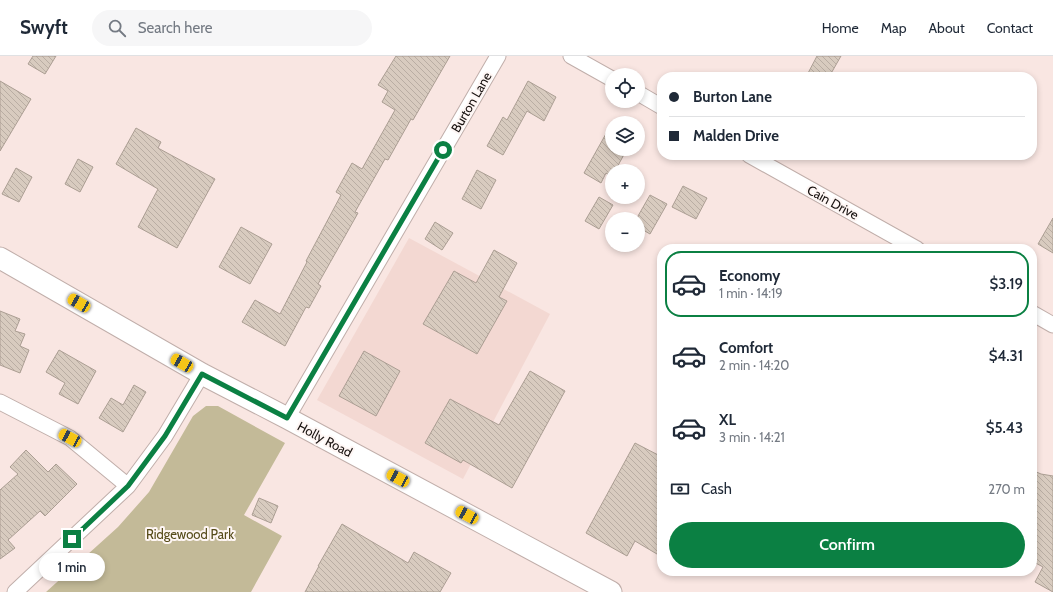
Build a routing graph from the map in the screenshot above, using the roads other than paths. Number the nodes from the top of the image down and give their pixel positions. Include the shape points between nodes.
1 (498, 56) edge
2 (571, 56) edge
3 (605, 75) edge
4 (645, 97) edge
5 (657, 104) edge
6 (758, 160) edge
7 (908, 244) edge
8 (0, 258) edge
9 (1037, 316) edge
10 (1053, 325) edge
11 (202, 374) junction
12 (0, 402) edge
13 (287, 418) junction
14 (128, 486) junction
15 (15, 592) edge
16 (611, 592) edge

1 - 13 street, Burton Lane
2 - 3 street
4 - 5 street
6 - 7 street, Cain Drive
8 - 11 main road, Holly Road
9 - 10 street
11 - 13 main road, Holly Road
11 - 14 street via 165,436
12 - 14 street via 70,438
13 - 16 main road, Holly Road
14 - 15 street

